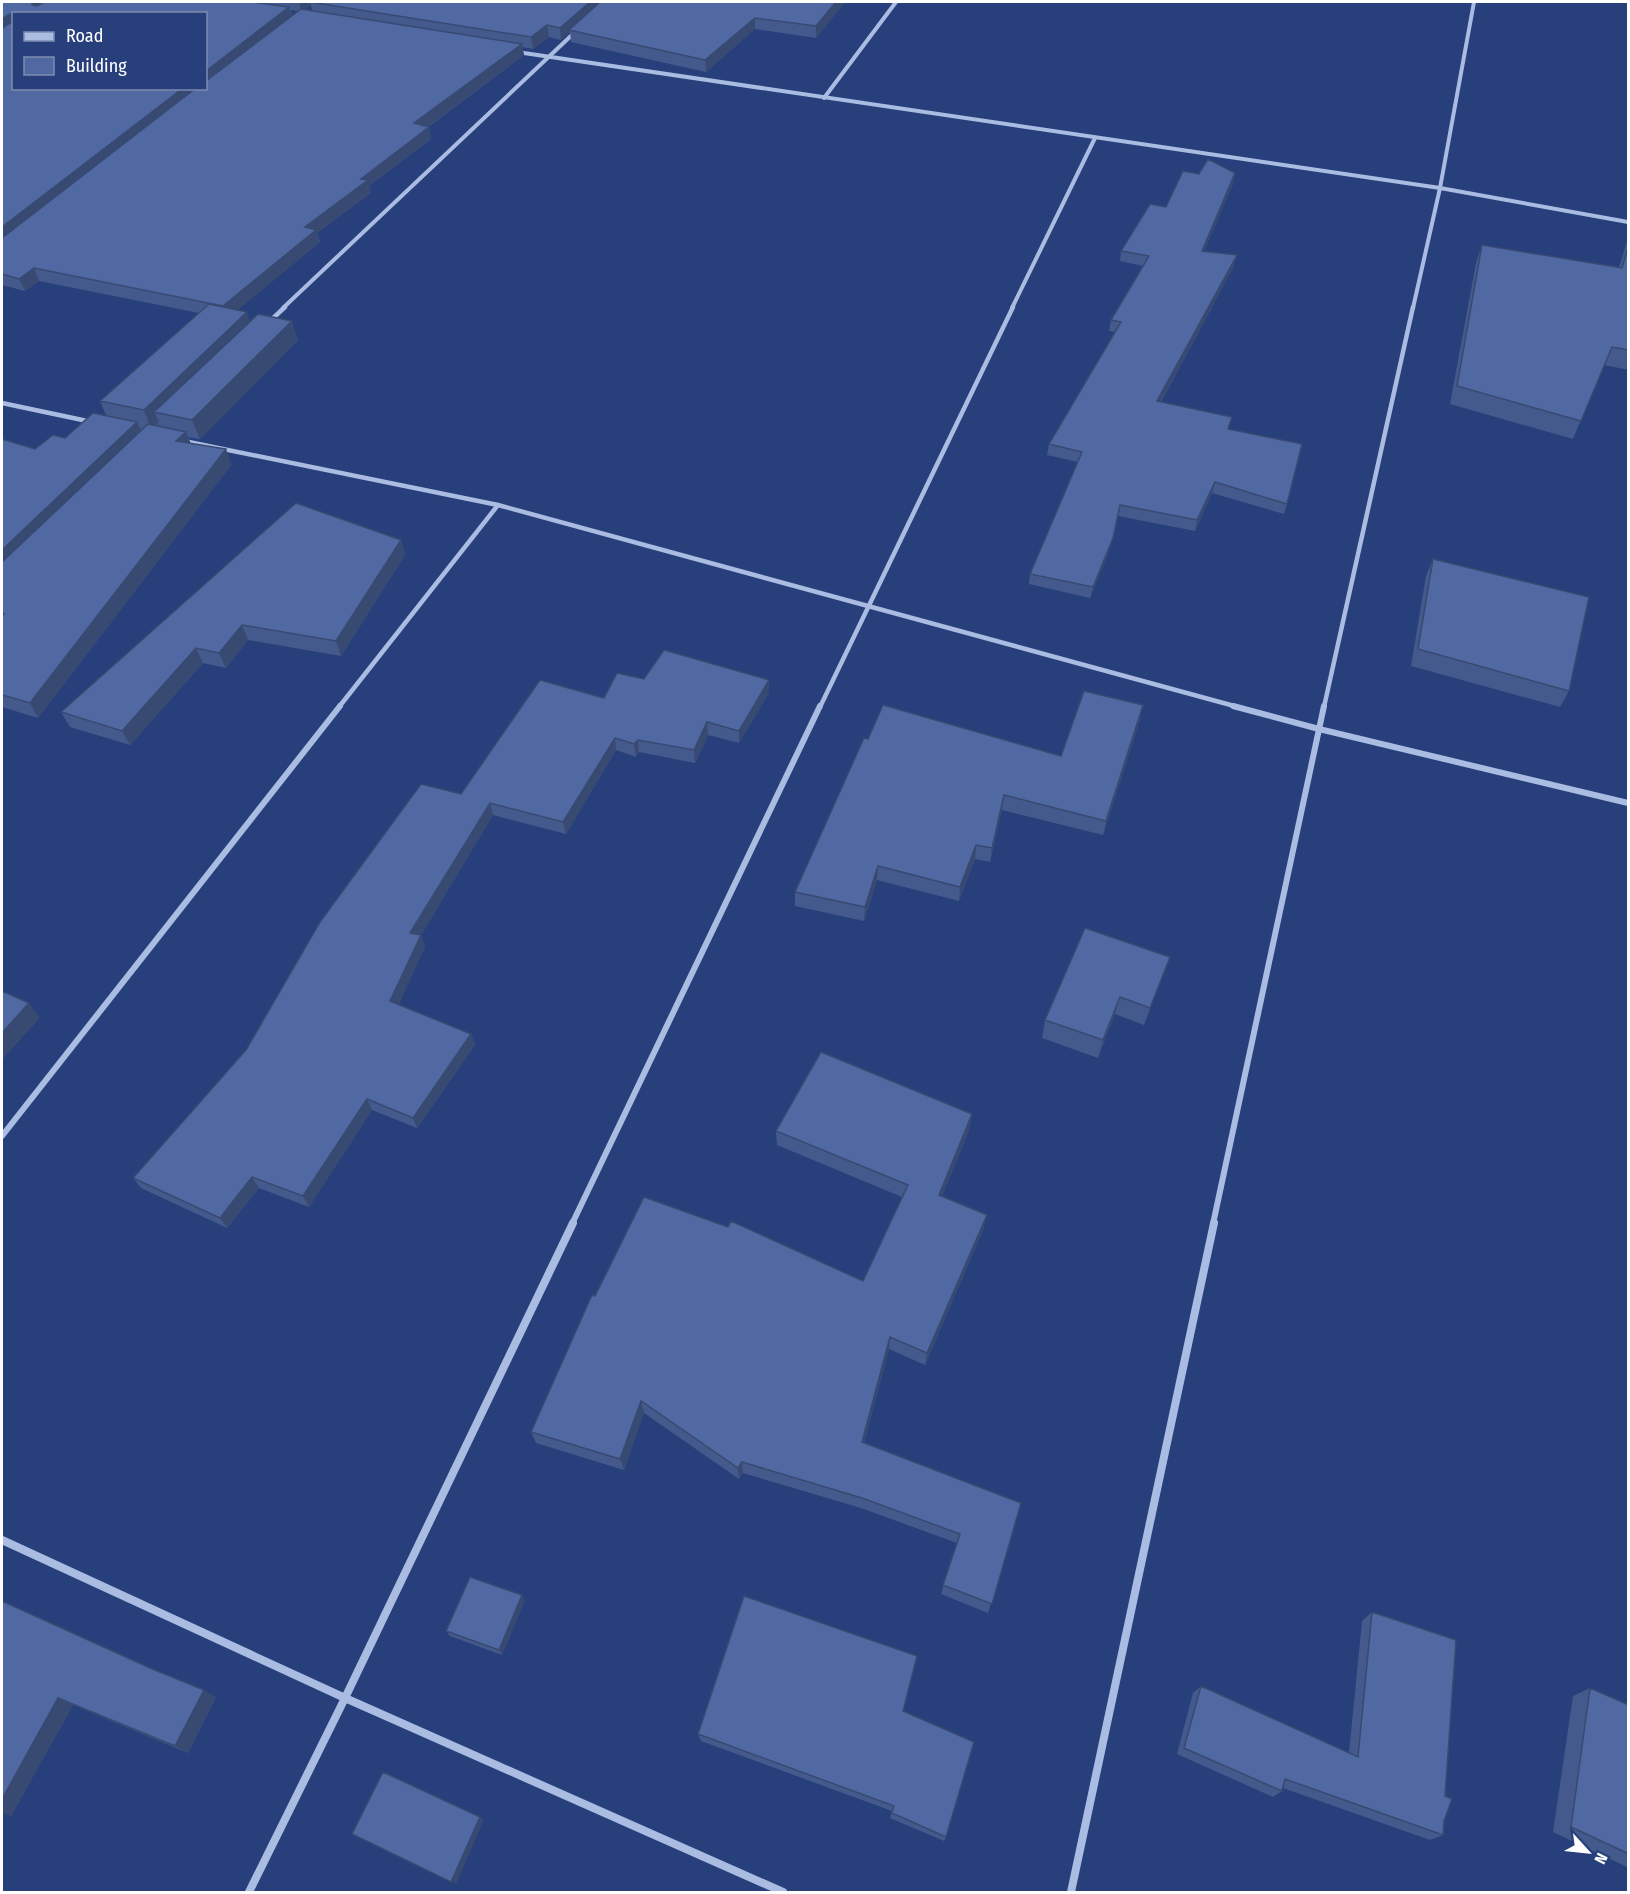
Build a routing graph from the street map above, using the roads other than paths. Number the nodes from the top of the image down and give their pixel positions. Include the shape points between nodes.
1 (896, 2) edge
2 (1474, 2) edge
3 (582, 26) edge
4 (514, 51) edge
5 (550, 57) junction
6 (824, 98) junction
7 (1095, 138) junction
8 (1440, 188) junction
9 (1629, 222) edge
10 (263, 328) edge
11 (2, 403) edge
12 (104, 424) edge
13 (173, 439) edge
14 (498, 506) junction
15 (868, 606) junction
16 (1319, 729) junction
17 (1629, 803) edge
18 (2, 1136) edge
19 (2, 1540) edge
20 (345, 1698) junction
21 (249, 1893) edge
22 (783, 1893) edge
23 (1071, 1893) edge

1 - 6 street
2 - 8 street
3 - 5 street
4 - 5 street
5 - 6 street
5 - 10 street
6 - 7 street
7 - 8 street
7 - 15 street
8 - 9 street
8 - 16 street
11 - 12 street
13 - 14 street
14 - 15 street
14 - 18 street
15 - 16 street
15 - 20 street
16 - 17 street
16 - 23 street
19 - 20 street
20 - 21 street
20 - 22 street

